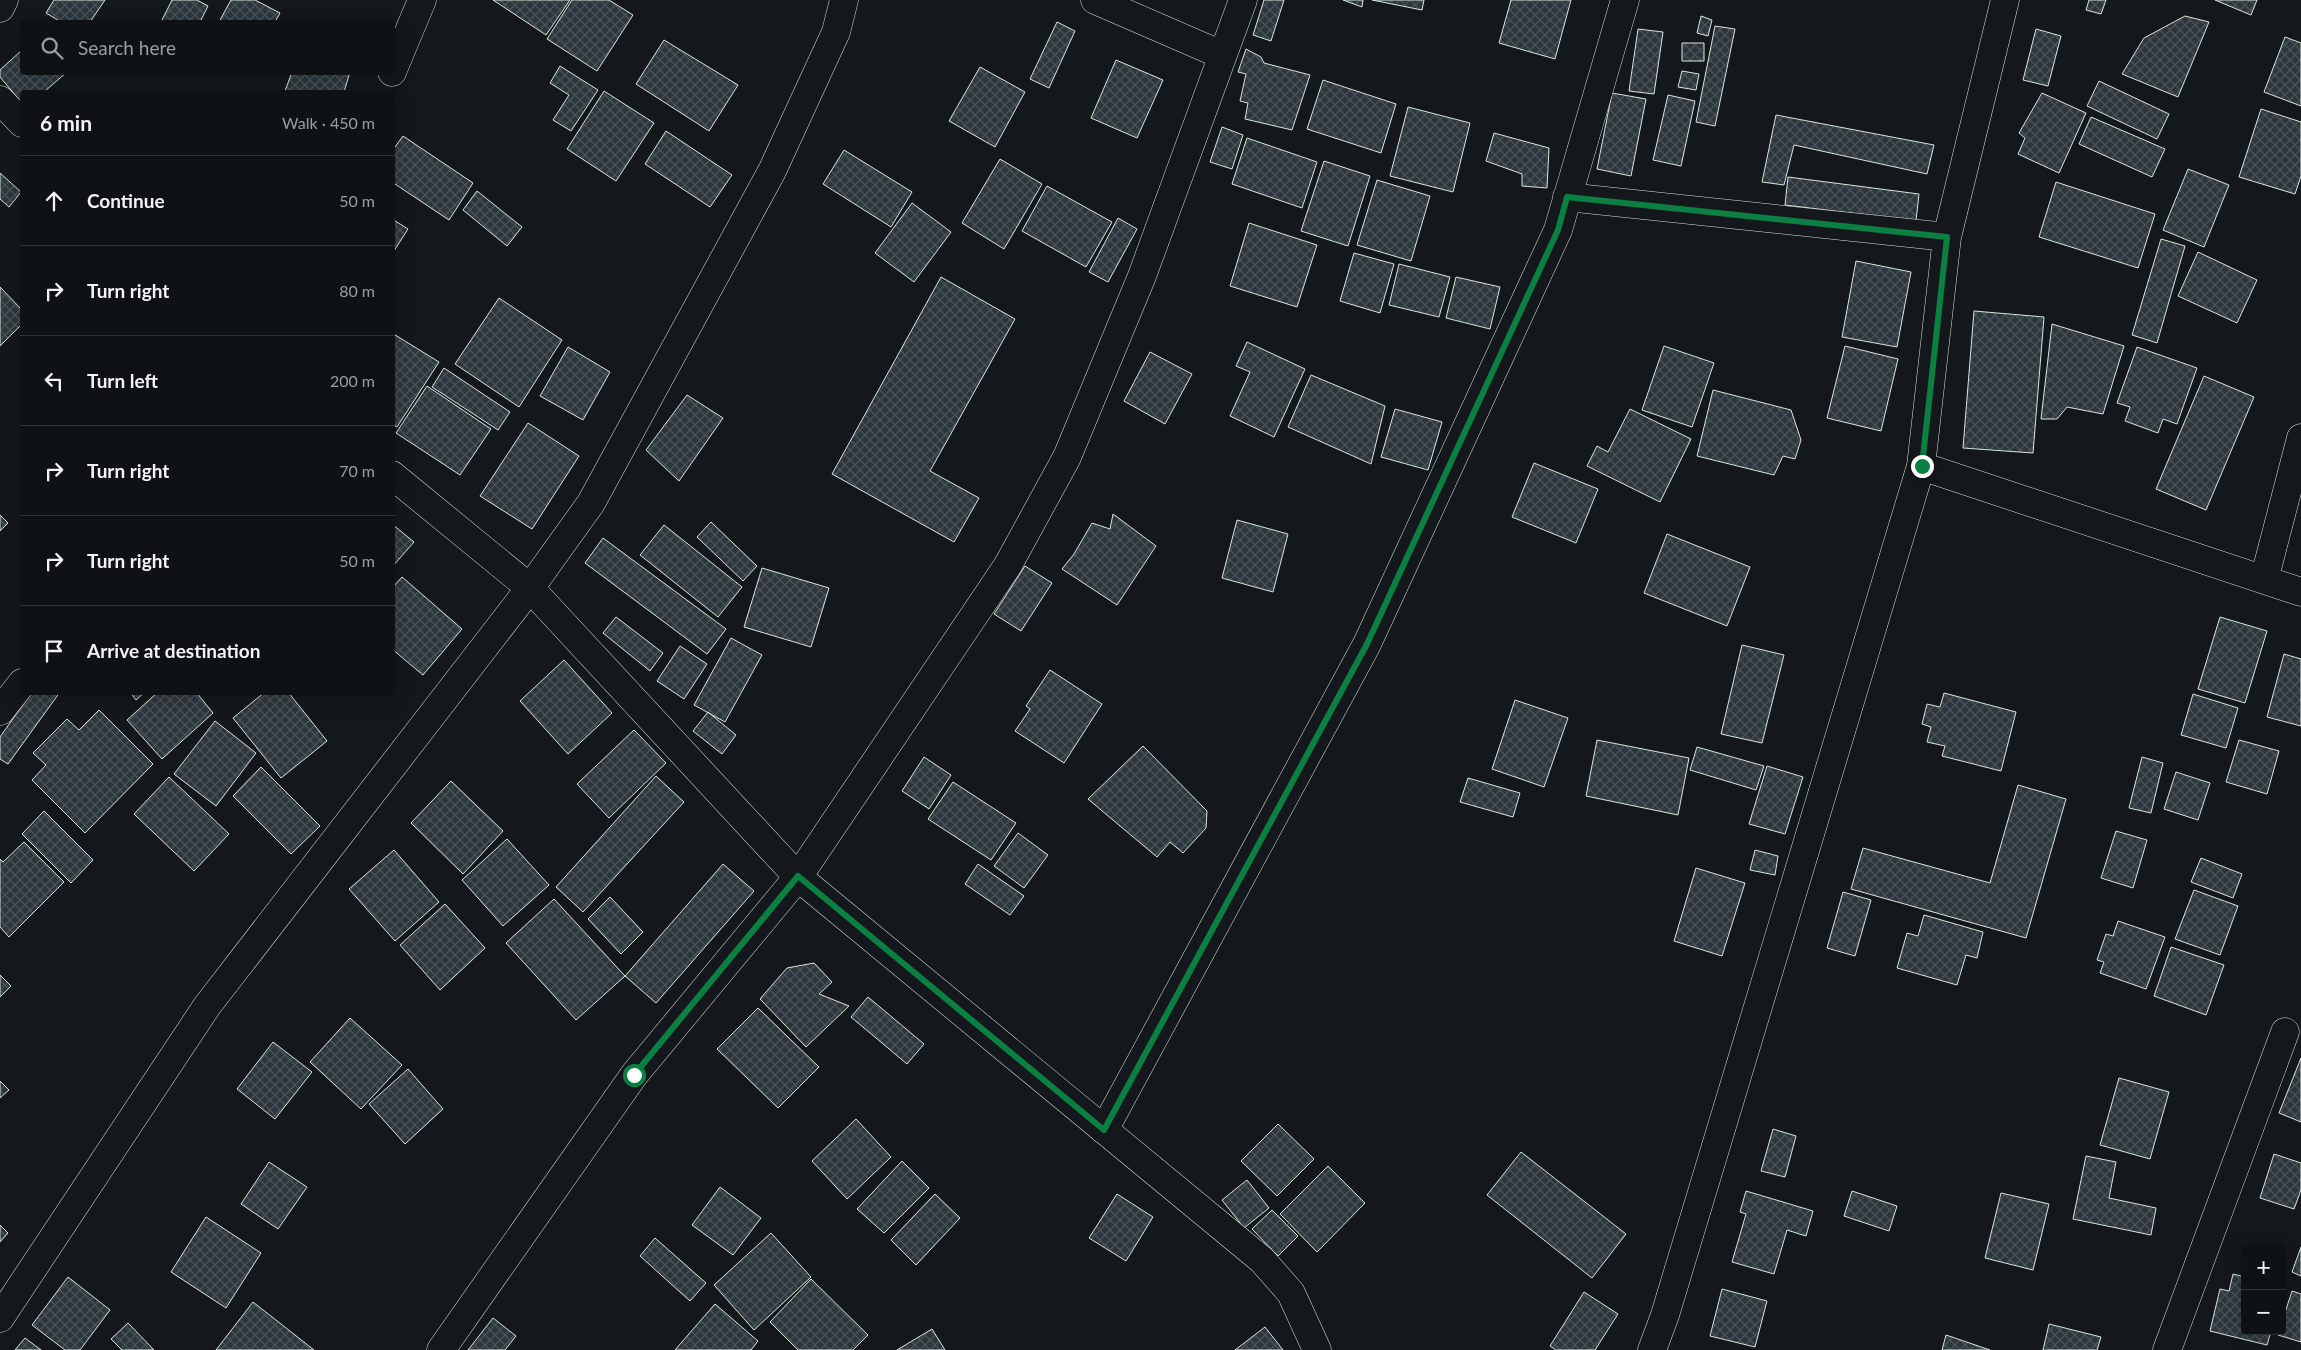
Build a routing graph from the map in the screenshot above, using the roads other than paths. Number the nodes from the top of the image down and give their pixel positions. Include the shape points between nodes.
1 (4, 0) edge
2 (422, 0) edge
3 (844, 0) edge
4 (1095, 0) edge
5 (1243, 0) edge
6 (1625, 0) edge
7 (2005, 0) edge
8 (0, 8) edge
9 (1222, 55) junction
10 (395, 65) edge
11 (391, 75) edge
12 (384, 90) edge
13 (0, 100) edge
14 (20, 122) edge
15 (1567, 197) junction
16 (1947, 237) junction
17 (2301, 438) edge
18 (1922, 466) junction
19 (395, 477) edge
20 (2264, 580) junction
21 (530, 588) junction
22 (2301, 592) edge
23 (20, 686) edge
24 (0, 711) edge
25 (798, 876) junction
26 (2285, 1032) dead end
27 (1104, 1130) junction
28 (0, 1318) edge
29 (440, 1350) edge
30 (1316, 1350) edge
31 (1652, 1350) edge
32 (2167, 1350) edge

1 - 8 street
2 - 10 street
3 - 21 street via 836,32 772,171 591,503
4 - 9 street
5 - 9 street
6 - 15 street
7 - 16 street
9 - 25 street via 1142,276 1067,457 1008,564
11 - 12 street
13 - 14 street
15 - 16 street
15 - 27 street via 1558,230 1367,644
16 - 18 street
17 - 20 street
18 - 20 street
18 - 31 street
19 - 21 street
20 - 22 street
21 - 25 street
21 - 28 street via 207,1006
23 - 24 street
25 - 27 street
25 - 29 street via 634,1075
26 - 32 street
27 - 30 street via 1262,1260 1291,1293

